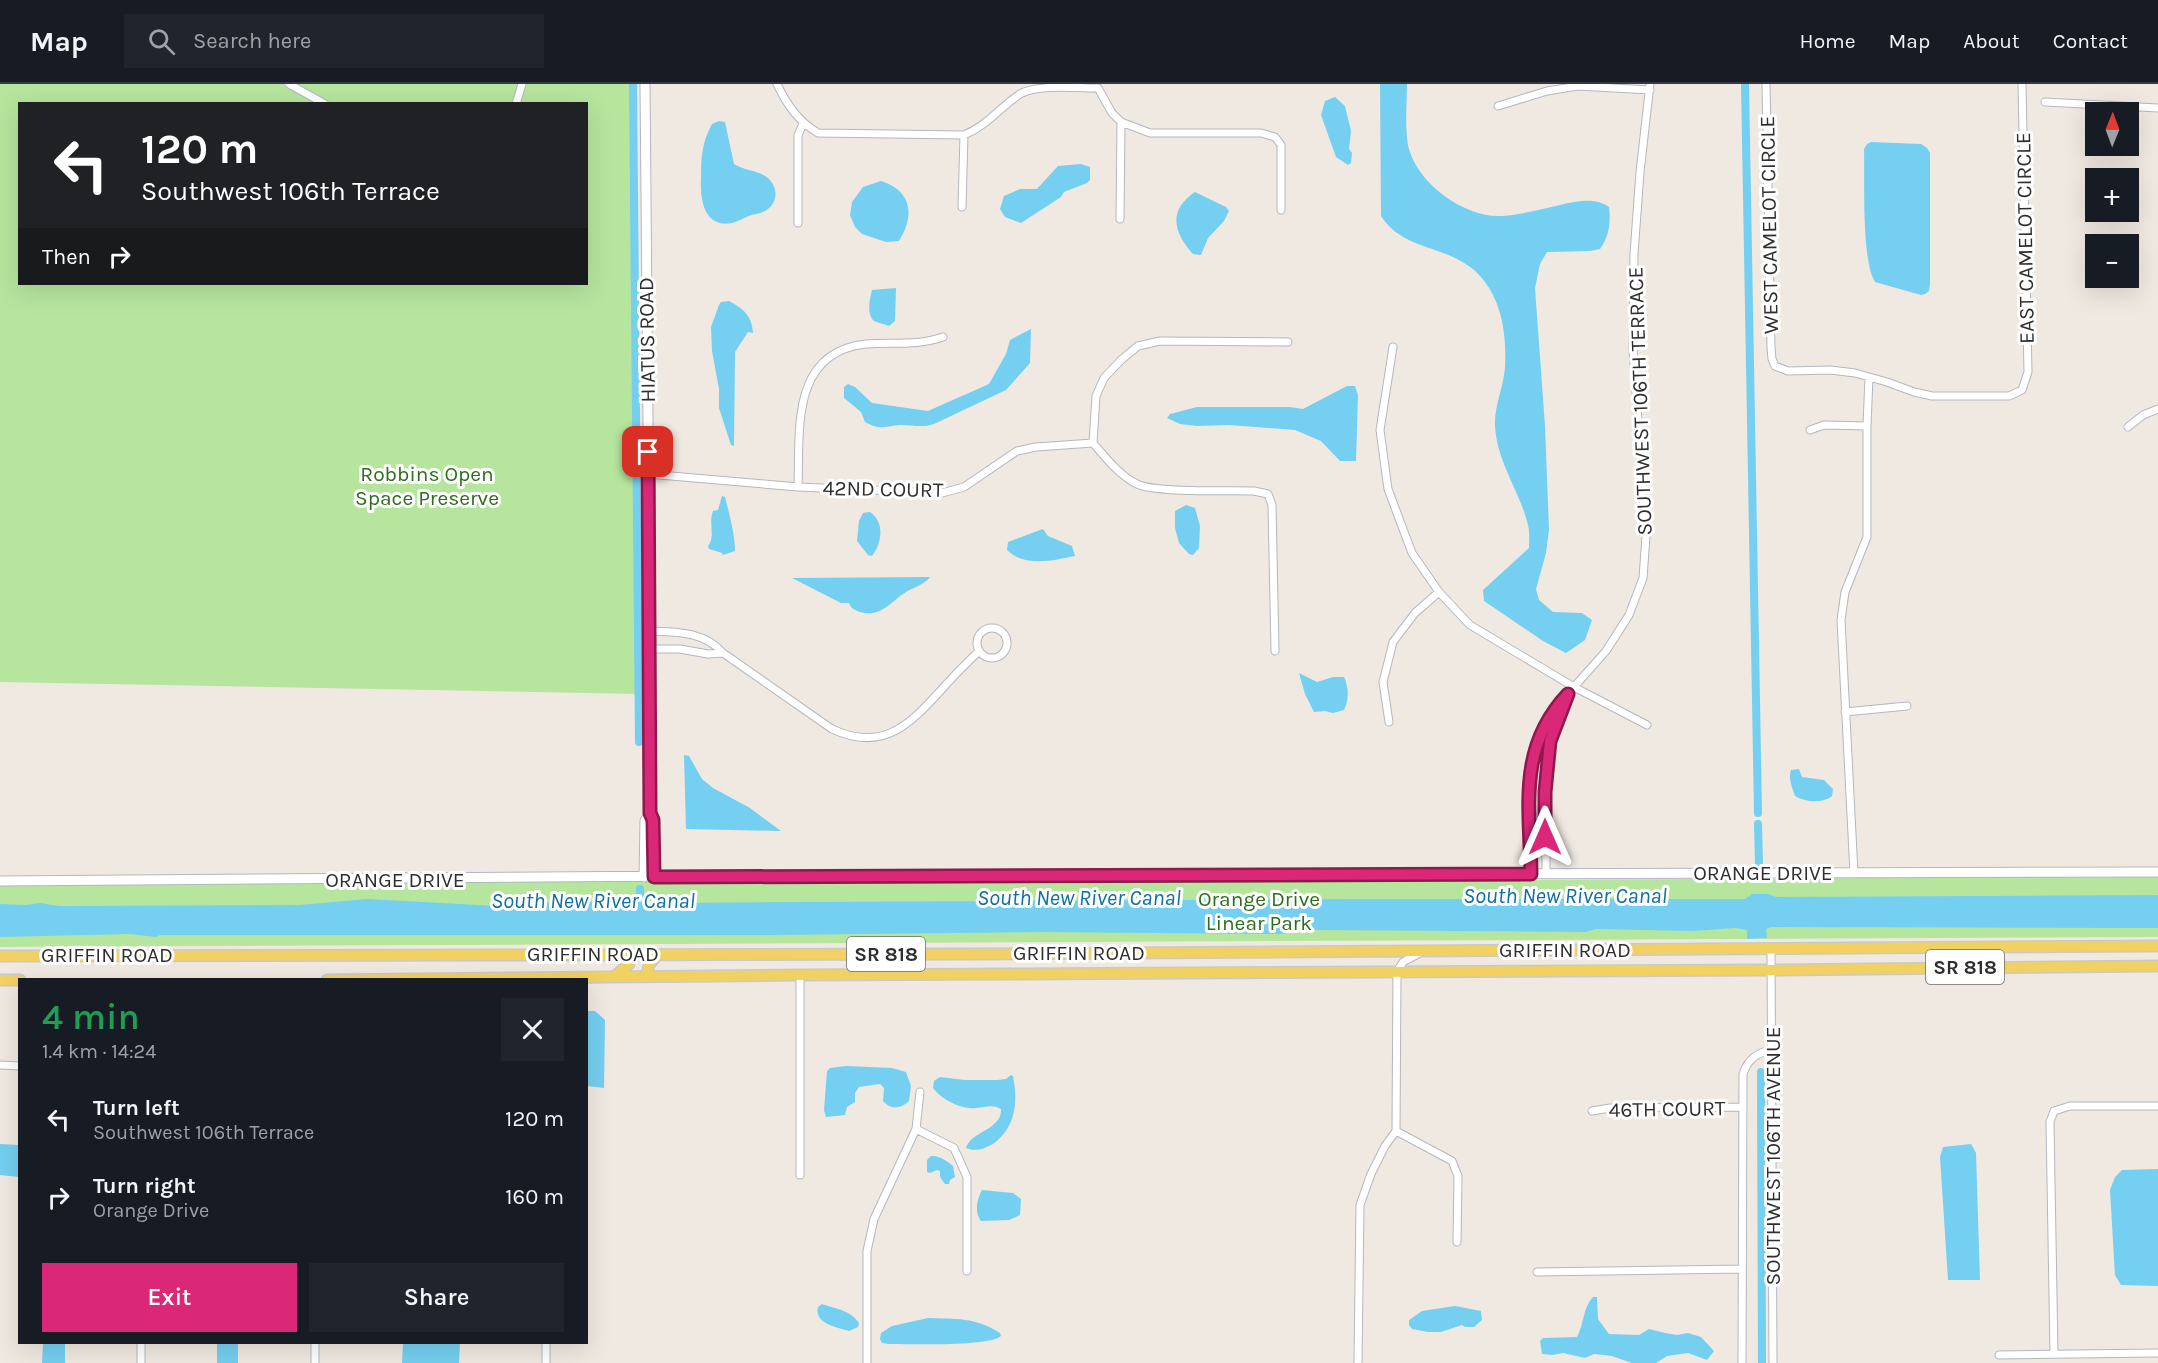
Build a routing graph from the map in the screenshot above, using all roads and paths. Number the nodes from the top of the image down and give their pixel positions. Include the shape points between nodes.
1 (289, 84) edge
2 (522, 84) edge
3 (645, 84) edge
4 (777, 84) edge
5 (1766, 84) edge
6 (2022, 84) edge
7 (1098, 86) edge
8 (1650, 87) edge
9 (321, 102) edge
10 (517, 102) edge
11 (2045, 102) dead end
12 (1497, 106) dead end
13 (2158, 108) edge
14 (1121, 122) junction
15 (803, 124) junction
16 (964, 135) junction
17 (962, 207) dead end
18 (1281, 210) dead end
19 (1120, 219) dead end
20 (798, 223) dead end
21 (943, 337) dead end
22 (1288, 342) dead end
23 (1393, 347) dead end
24 (1869, 377) junction
25 (2158, 409) edge
26 (1867, 426) junction
27 (2128, 427) dead end
28 (1810, 430) dead end
29 (1093, 443) junction
30 (648, 474) junction
31 (798, 487) junction
32 (1439, 592) junction
33 (650, 631) junction
34 (650, 649) junction
35 (979, 651) junction
36 (1275, 651) dead end
37 (723, 653) junction
38 (1574, 687) junction
39 (1568, 694) junction
40 (1907, 706) dead end
41 (1845, 712) junction
42 (1389, 722) dead end
43 (1647, 725) dead end
44 (2158, 872) edge
45 (1854, 873) junction
46 (1531, 874) junction
47 (1545, 874) junction
48 (649, 877) junction
49 (0, 881) edge
50 (2158, 946) edge
51 (1771, 950) junction
52 (1425, 951) junction
53 (631, 954) junction
54 (658, 954) junction
55 (0, 956) edge
56 (2158, 966) edge
57 (1772, 970) junction
58 (1397, 972) junction
59 (800, 975) junction
60 (647, 976) junction
61 (614, 977) junction
62 (518, 978) edge
63 (0, 980) edge
64 (18, 980) edge
65 (1773, 1049) junction
66 (0, 1065) edge
67 (18, 1066) edge
68 (921, 1092) dead end
69 (2158, 1106) edge
70 (1743, 1107) junction
71 (1592, 1111) dead end
72 (916, 1129) junction
73 (1396, 1131) junction
74 (800, 1175) dead end
75 (1457, 1242) dead end
76 (1742, 1269) junction
77 (967, 1271) dead end
78 (1537, 1272) dead end
79 (141, 1344) edge
80 (315, 1344) edge
81 (546, 1344) edge
82 (2158, 1353) edge
83 (2054, 1354) junction
84 (1999, 1355) dead end
85 (141, 1363) edge
86 (315, 1363) edge
87 (546, 1363) edge
88 (867, 1363) edge
89 (1358, 1363) edge
90 (1742, 1363) edge
91 (1773, 1363) edge

1 - 9 street
2 - 10 street
3 - 30 street, HIATUS ROAD
4 - 15 street
5 - 24 street, WEST CAMELOT CIRCLE via 1772,358 1775,366 1788,371 1831,370
6 - 24 street, EAST CAMELOT CIRCLE via 2028,372 2022,390 2009,396 1932,396
7 - 14 street
7 - 16 street via 1034,89 1020,94 979,129
8 - 12 street via 1578,86
8 - 38 street, SOUTHWEST 106TH TERRACE via 1634,254 1633,349 1646,536 1643,578 1629,615 1606,651
11 - 13 street
14 - 18 street via 1150,133 1275,136 1281,145
14 - 19 street
15 - 16 street via 818,133
15 - 20 street via 798,135
16 - 17 street
21 - 31 street via 926,343 855,345 820,364 809,380 801,405
22 - 29 street via 1160,341 1138,346 1104,378 1096,396
23 - 32 street via 1380,430 1388,489 1412,553
24 - 26 street
25 - 27 street
26 - 28 street via 1824,425
26 - 41 street via 1867,537 1845,592 1841,620
29 - 31 street, 42ND COURT via 1017,451 964,487 942,493
29 - 36 street via 1119,472 1139,485 1254,490 1268,495 1272,505
30 - 31 street, 42ND COURT
30 - 33 street, HIATUS ROAD
32 - 38 street via 1470,625
32 - 42 street via 1415,613 1393,642 1383,682
33 - 34 street, HIATUS ROAD
33 - 37 street via 697,636 709,640
34 - 37 street
34 - 48 street, HIATUS ROAD via 650,813 645,821
35 - 35 street via 988,657 998,657 1006,650 1005,634 998,629 984,630 977,642
35 - 37 street via 901,729 861,738 832,729
38 - 39 street, SOUTHWEST 106TH TERRACE
38 - 43 street
39 - 46 street, SOUTHWEST 106TH TERRACE via 1549,718 1529,771
39 - 47 street, SOUTHWEST 106TH TERRACE via 1550,741 1545,792
40 - 41 street
41 - 45 street
44 - 45 street, ORANGE DRIVE
45 - 47 street, ORANGE DRIVE
46 - 47 street, ORANGE DRIVE
46 - 48 street, ORANGE DRIVE
48 - 49 street, ORANGE DRIVE
50 - 51 main road, GRIFFIN ROAD / SR 818
51 - 52 main road, GRIFFIN ROAD / SR 818
51 - 57 street, SOUTHWEST 106TH AVENUE
52 - 54 main road, GRIFFIN ROAD / SR 818
52 - 58 street via 1403,962
53 - 54 main road, GRIFFIN ROAD / SR 818
53 - 55 main road, GRIFFIN ROAD / SR 818
53 - 61 main road via 629,964
54 - 60 main road via 649,965
56 - 57 main road, GRIFFIN ROAD / SR 818
57 - 58 main road, GRIFFIN ROAD / SR 818
57 - 65 street, SOUTHWEST 106TH AVENUE
58 - 59 main road, GRIFFIN ROAD / SR 818
58 - 73 street
59 - 60 main road, GRIFFIN ROAD / SR 818
59 - 74 street
60 - 61 main road, GRIFFIN ROAD / SR 818
61 - 62 main road, GRIFFIN ROAD / SR 818
63 - 64 main road, GRIFFIN ROAD
65 - 70 street via 1754,1056 1745,1068
65 - 91 street, SOUTHWEST 106TH AVENUE
66 - 67 street
68 - 72 street
69 - 83 street via 2052,1109
70 - 71 street, 46TH COURT
70 - 76 street
72 - 77 street via 954,1148 967,1177
72 - 88 street via 874,1219 867,1251
73 - 75 street via 1452,1161 1458,1176
73 - 89 street via 1371,1174 1360,1205
76 - 78 street
76 - 90 street
79 - 85 street
80 - 86 street
81 - 87 street
82 - 83 street
83 - 84 street

